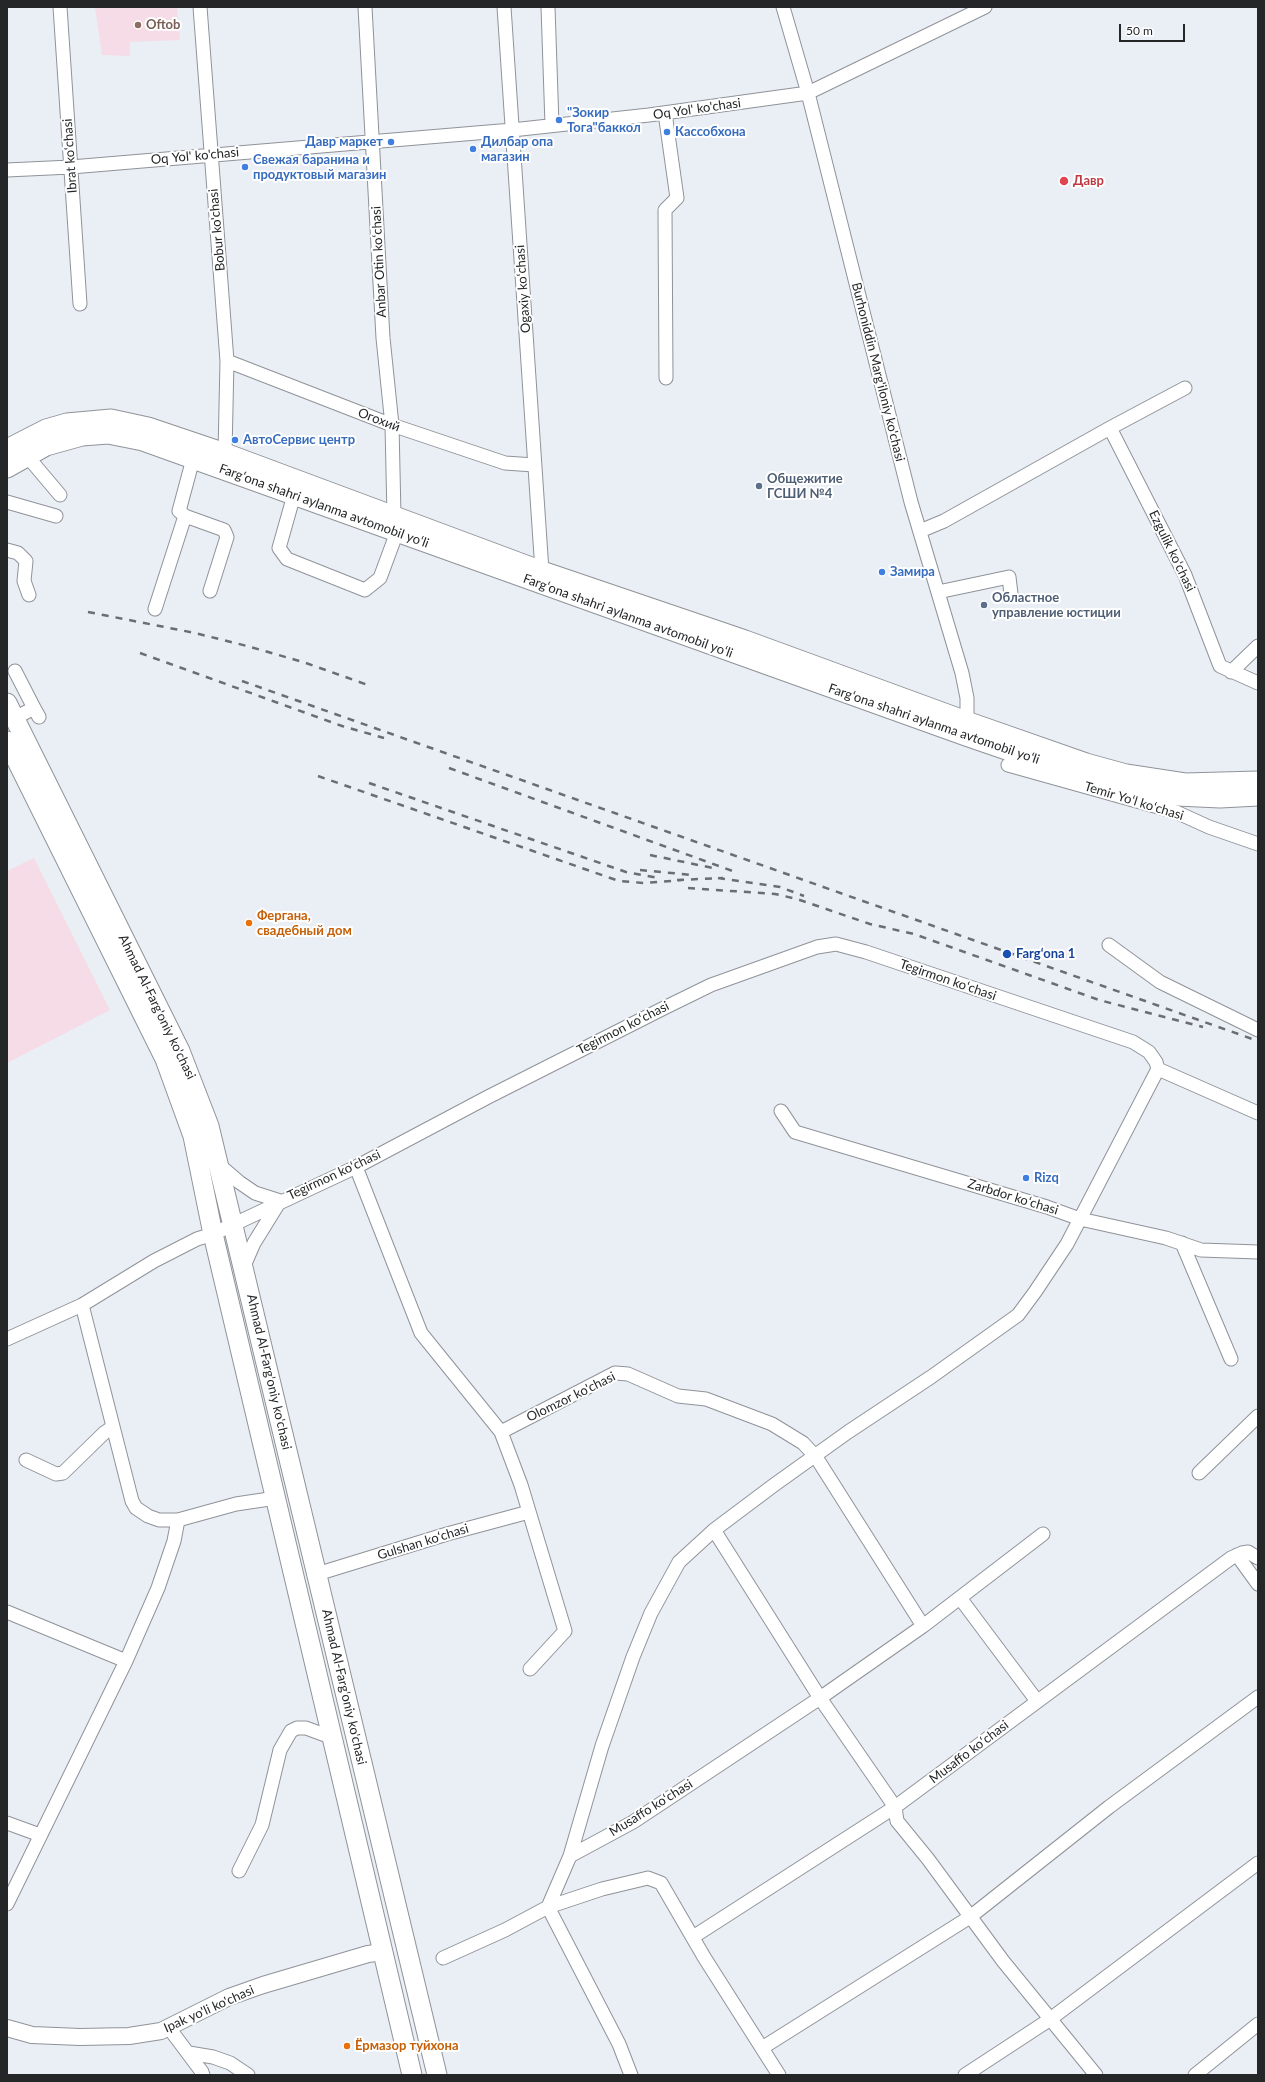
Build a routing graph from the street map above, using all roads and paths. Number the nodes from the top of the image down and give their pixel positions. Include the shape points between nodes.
1 (60, 7) edge
2 (200, 7) edge
3 (365, 7) edge
4 (504, 7) edge
5 (548, 7) edge
6 (783, 7) edge
7 (985, 7) edge
8 (808, 93) junction
9 (666, 113) junction
10 (552, 125) junction
11 (512, 130) junction
12 (372, 141) junction
13 (211, 155) junction
14 (71, 167) junction
15 (7, 170) edge
16 (80, 304) dead end
17 (227, 360) junction
18 (666, 378) dead end
19 (1185, 388) dead end
20 (392, 425) junction
21 (1110, 428) junction
22 (7, 449) edge
23 (26, 457) junction
24 (193, 459) junction
25 (224, 461) junction
26 (534, 465) junction
27 (7, 468) edge
28 (7, 476) edge
29 (60, 495) dead end
30 (294, 495) junction
31 (7, 502) edge
32 (56, 516) dead end
33 (185, 516) junction
34 (396, 524) junction
35 (920, 531) junction
36 (7, 550) edge
37 (542, 571) junction
38 (210, 591) dead end
39 (938, 592) junction
40 (1011, 594) dead end
41 (29, 595) dead end
42 (155, 609) dead end
43 (1258, 646) edge
44 (15, 671) dead end
45 (1231, 672) junction
46 (1258, 683) edge
47 (11, 711) edge
48 (967, 729) junction
49 (7, 741) edge
50 (1008, 765) dead end
51 (1258, 781) edge
52 (1258, 796) edge
53 (1258, 844) edge
54 (1109, 945) dead end
55 (1258, 1030) edge
56 (1158, 1069) junction
57 (781, 1111) dead end
58 (1258, 1113) edge
59 (218, 1164) junction
60 (356, 1167) junction
61 (280, 1201) junction
62 (1080, 1220) junction
63 (233, 1224) junction
64 (213, 1234) junction
65 (1182, 1244) junction
66 (1258, 1252) edge
67 (244, 1266) junction
68 (82, 1305) junction
69 (7, 1339) edge
70 (1231, 1359) dead end
71 (1258, 1416) edge
72 (113, 1427) junction
73 (501, 1432) junction
74 (816, 1457) junction
75 (26, 1460) dead end
76 (1199, 1473) dead end
77 (276, 1498) junction
78 (529, 1512) junction
79 (178, 1520) junction
80 (714, 1530) junction
81 (1043, 1534) dead end
82 (1237, 1555) junction
83 (1258, 1558) edge
84 (318, 1574) junction
85 (1258, 1584) edge
86 (960, 1598) junction
87 (7, 1612) edge
88 (923, 1626) junction
89 (126, 1661) junction
90 (530, 1669) dead end
91 (820, 1698) junction
92 (1258, 1698) edge
93 (1037, 1701) junction
94 (333, 1738) junction
95 (895, 1807) junction
96 (7, 1823) edge
97 (40, 1835) junction
98 (570, 1856) junction
99 (1258, 1863) edge
100 (239, 1871) dead end
101 (7, 1904) edge
102 (548, 1907) junction
103 (970, 1917) junction
104 (693, 1937) junction
105 (405, 1944) junction
106 (384, 1952) junction
107 (443, 1958) dead end
108 (1049, 2020) junction
109 (1258, 2024) edge
110 (7, 2028) edge
111 (169, 2028) junction
112 (762, 2048) junction
113 (189, 2053) junction
114 (203, 2075) edge
115 (248, 2075) edge
116 (412, 2075) edge
117 (438, 2075) edge
118 (632, 2075) edge
119 (779, 2075) edge
120 (964, 2075) edge
121 (1096, 2075) edge
122 (1195, 2075) edge

1 - 14 street, Ibrat koʻchasi
2 - 13 street, Bobur ko'chasi
3 - 12 street, Anbar Otin koʻchasi
4 - 11 street, Ogaxiy koʻchasi
5 - 10 street
6 - 8 street, Burhoniddin Marg'iloniy ko'chasi
7 - 8 street, Oq Yol' ko'chasi
8 - 9 street, Oq Yol' ko'chasi
8 - 35 street, Burhoniddin Marg'iloniy ko'chasi
9 - 10 street, Oq Yol' ko'chasi
9 - 18 street via 677,198 665,210
10 - 11 street, Oq Yol' ko'chasi
11 - 12 street, Oq Yol' ko'chasi
11 - 26 street, Ogaxiy koʻchasi
12 - 13 street, Oq Yol' ko'chasi
12 - 20 street, Anbar Otin koʻchasi via 383,338
13 - 14 street, Oq Yol' ko'chasi
13 - 17 street, Bobur ko'chasi
14 - 15 street, Oq Yol' ko'chasi
14 - 16 street, Ibrat koʻchasi
17 - 20 street, Огохий
17 - 25 street, Bobur ko'chasi
19 - 21 street
20 - 26 street, Огохий via 505,463
20 - 34 street, Anbar Otin koʻchasi
21 - 35 street via 944,521
21 - 45 street, Ezgulik koʻchasi via 1185,575 1220,666
22 - 25 highway, Fargʻona shahri aylanma avtomobil yoʻli via 46,429 67,423 111,419 148,427
23 - 24 highway, Fargʻona shahri aylanma avtomobil yoʻli via 46,446 65,440 108,434 143,441
23 - 27 highway, Fargʻona shahri aylanma avtomobil yoʻli
23 - 28 highway
23 - 29 street
24 - 25 highway, Fargʻona shahri aylanma avtomobil yoʻli
24 - 33 street via 179,511
25 - 30 highway, Fargʻona shahri aylanma avtomobil yoʻli
25 - 34 highway, Fargʻona shahri aylanma avtomobil yoʻli
26 - 37 street, Ogaxiy koʻchasi
30 - 34 highway, Fargʻona shahri aylanma avtomobil yoʻli
30 - 34 street via 279,548 287,559 365,590 380,578
31 - 32 street
33 - 38 street via 224,530 227,537
33 - 42 street
34 - 37 highway, Fargʻona shahri aylanma avtomobil yoʻli
34 - 48 highway, Fargʻona shahri aylanma avtomobil yoʻli
35 - 39 street, Burhoniddin Marg'iloniy ko'chasi
36 - 41 street via 18,554 26,561 24,581
37 - 48 highway, Fargʻona shahri aylanma avtomobil yoʻli via 745,640
39 - 40 street via 1009,577
39 - 48 street, Burhoniddin Marg'iloniy ko'chasi via 962,673 967,698
43 - 45 street
44 - 47 street via 37,713
45 - 46 street, Ezgulik koʻchasi
47 - 59 highway, Ahmad Al-Farg'oniy ko'chasi via 180,1051 209,1126
48 - 51 highway, Fargʻona shahri aylanma avtomobil yoʻli via 1126,774 1186,783
48 - 52 highway, Fargʻona shahri aylanma avtomobil yoʻli via 1082,776 1156,795 1220,798
49 - 64 highway, Ahmad Al-Farg'oniy ko'chasi via 165,1060 193,1136
50 - 53 street, Temir Yoʻl koʻchasi via 1176,812
54 - 55 street via 1160,982
56 - 58 street
56 - 60 street, Tegirmon koʻchasi via 1149,1052 1133,1042 836,944 817,947 710,985 494,1093
56 - 62 street
57 - 62 street, Zarbdor koʻchasi via 795,1132 1047,1207
59 - 61 street via 255,1193
59 - 63 highway, Ahmad Al-Farg'oniy ko'chasi
60 - 61 street, Tegirmon koʻchasi
60 - 73 street via 421,1333
61 - 63 street, Tegirmon koʻchasi
61 - 67 street via 254,1243
62 - 65 street, Zarbdor koʻchasi via 1166,1238
62 - 74 street via 1036,1292 1018,1315 931,1378 848,1432
63 - 64 street, Tegirmon koʻchasi
63 - 67 highway, Ahmad Al-Farg'oniy ko'chasi
64 - 68 street, Tegirmon koʻchasi via 197,1239 154,1261
64 - 77 highway, Ahmad Al-Farg'oniy ko'chasi
65 - 66 street, Zarbdor koʻchasi via 1201,1250
65 - 70 street
67 - 84 highway, Ahmad Al-Farg'oniy ko'chasi
68 - 69 street, Tegirmon koʻchasi
68 - 72 street
71 - 76 street
72 - 75 street via 63,1473 56,1474
72 - 79 street via 136,1508 159,1520
73 - 74 street, Olomzor ko'chasi via 615,1373 628,1374 678,1396 706,1399 772,1424 803,1443
73 - 78 street via 522,1485
74 - 80 street
74 - 88 street, Olomzor ko'chasi
77 - 79 street via 236,1504
77 - 94 highway, Ahmad Al-Farg'oniy ko'chasi
78 - 84 street, Gulshan koʻchasi via 447,1534
78 - 90 street via 565,1631
79 - 89 street via 174,1541 158,1588
80 - 91 street
80 - 98 street via 679,1562 651,1613 602,1746
81 - 86 street, Musaffo koʻchasi
82 - 83 street via 1248,1552
82 - 85 street
82 - 93 street, Musaffo koʻchasi
84 - 105 highway, Ahmad Al-Farg'oniy ko'chasi
86 - 88 street, Musaffo koʻchasi
86 - 93 street
87 - 89 street
88 - 91 street, Musaffo koʻchasi
89 - 97 street via 61,1798
91 - 95 street
91 - 98 street, Musaffo koʻchasi via 633,1822
92 - 103 street via 1109,1807
93 - 95 street, Musaffo koʻchasi
94 - 100 street via 306,1728 297,1728 291,1732 280,1750 262,1825
94 - 106 highway, Ahmad Al-Farg'oniy ko'chasi
95 - 103 street via 897,1821
95 - 104 street, Musaffo koʻchasi
96 - 97 street
97 - 101 street
98 - 102 street
99 - 108 street
102 - 104 street via 602,1889 648,1878 661,1883
102 - 107 street
102 - 118 street via 619,2044
103 - 108 street
103 - 112 street
104 - 112 street
105 - 106 highway
105 - 117 highway, Ahmad Al-Farg'oniy ko'chasi
106 - 111 main road, Ipak yo'li ko'chasi via 368,1954 263,1985 229,1998
106 - 116 highway, Ahmad Al-Farg'oniy ko'chasi
108 - 120 street
108 - 121 street
109 - 122 street
110 - 111 main road, Ipak yo'li ko'chasi via 32,2034 80,2037 129,2036
111 - 113 street
112 - 119 street
113 - 114 street
113 - 115 street via 230,2063

